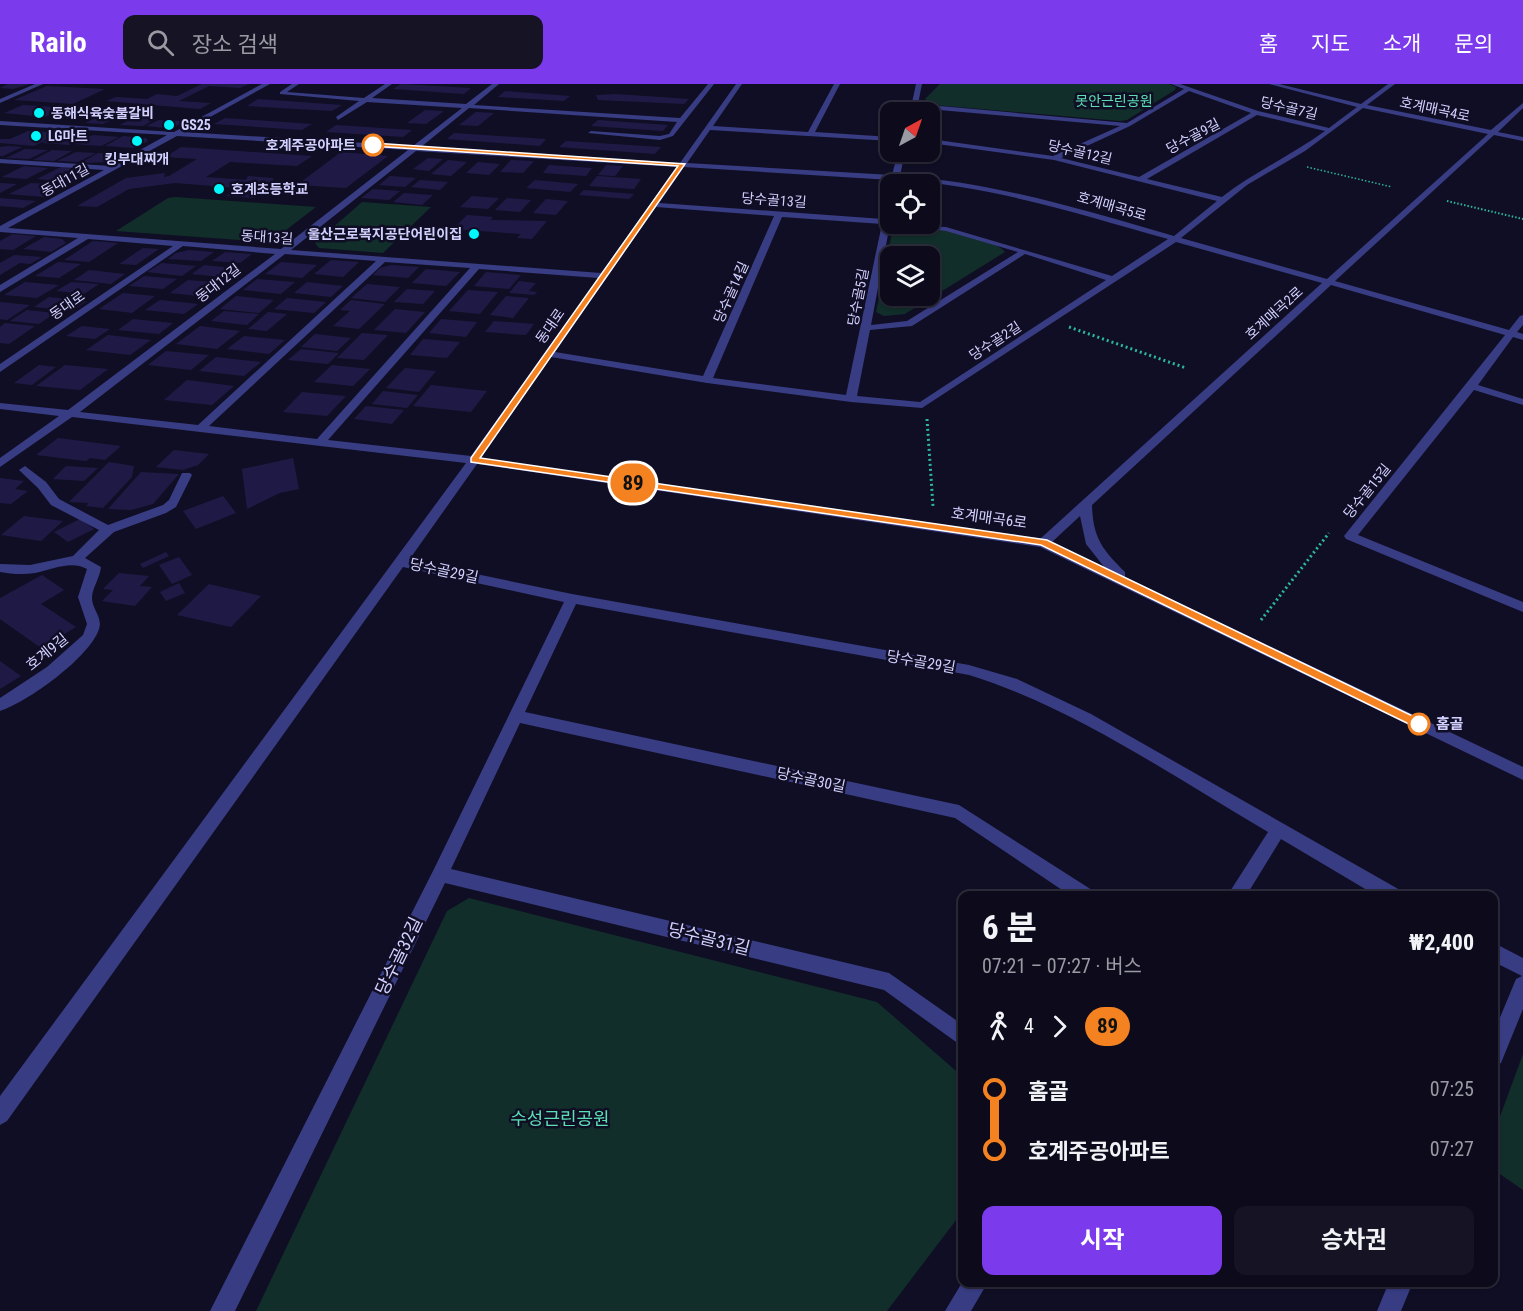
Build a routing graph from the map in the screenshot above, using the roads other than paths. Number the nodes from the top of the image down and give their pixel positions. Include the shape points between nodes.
1 (40, 84) edge
2 (267, 84) edge
3 (296, 84) edge
4 (389, 84) edge
5 (496, 84) edge
6 (711, 84) edge
7 (739, 84) edge
8 (837, 84) edge
9 (919, 84) edge
10 (1174, 84) edge
11 (1272, 84) edge
12 (1392, 84) edge
13 (1187, 90) junction
14 (0, 91) edge
15 (21, 92) junction
16 (0, 100) edge
17 (365, 100) junction
18 (915, 102) edge
19 (1523, 105) edge
20 (1361, 106) junction
21 (466, 107) junction
22 (940, 111) edge
23 (1256, 113) junction
24 (338, 117) dead end
25 (682, 120) junction
26 (0, 123) edge
27 (1128, 125) junction
28 (707, 128) junction
29 (1331, 130) junction
30 (1490, 132) junction
31 (811, 133) junction
32 (175, 134) junction
33 (591, 134) dead end
34 (880, 138) edge
35 (1523, 139) edge
36 (940, 142) edge
37 (413, 147) junction
38 (1054, 158) junction
39 (0, 161) edge
40 (21, 162) junction
41 (682, 164) junction
42 (112, 168) junction
43 (0, 172) edge
44 (1141, 179) junction
45 (880, 180) edge
46 (940, 181) edge
47 (1223, 200) junction
48 (654, 205) junction
49 (779, 214) junction
50 (880, 221) edge
51 (940, 228) edge
52 (0, 229) edge
53 (886, 234) edge
54 (86, 237) junction
55 (1176, 238) junction
56 (181, 244) junction
57 (1025, 251) junction
58 (280, 252) junction
59 (382, 260) junction
60 (476, 267) junction
61 (603, 276) junction
62 (1113, 279) junction
63 (1328, 282) junction
64 (0, 290) edge
65 (1523, 318) edge
66 (865, 328) junction
67 (1517, 336) edge
68 (549, 354) junction
69 (0, 369) edge
70 (707, 380) junction
71 (1472, 386) junction
72 (851, 399) junction
73 (1523, 402) edge
74 (0, 406) edge
75 (70, 414) junction
76 (201, 429) junction
77 (320, 442) junction
78 (474, 460) junction
79 (0, 464) edge
80 (25, 470) dead end
81 (186, 476) dead end
82 (1086, 503) junction
83 (108, 530) junction
84 (1043, 543) junction
85 (77, 560) junction
86 (400, 562) junction
87 (0, 568) edge
88 (1128, 584) junction
89 (572, 599) junction
90 (1523, 607) edge
91 (0, 705) edge
92 (516, 716) junction
93 (1523, 774) edge
94 (1278, 830) junction
95 (440, 874) junction
96 (1078, 891) edge
97 (1239, 891) edge
98 (1385, 891) edge
99 (1498, 954) edge
100 (1523, 968) edge
101 (1523, 985) edge
102 (958, 1033) edge
103 (1498, 1046) edge
104 (0, 1114) edge
105 (973, 1287) edge
106 (1399, 1287) edge
107 (222, 1311) edge
108 (957, 1311) edge
109 (1389, 1311) edge

1 - 15 street
2 - 32 street, 동대11길
3 - 17 street via 282,93
4 - 17 street
5 - 21 street, 동대12길
6 - 25 street
7 - 28 street, 동대로
8 - 31 street
9 - 18 street
10 - 13 street, 당수골7길
11 - 20 street, 호계매곡4로
12 - 20 street, 당수골2길
13 - 23 street, 당수골7길
13 - 27 street
14 - 15 street
15 - 16 street
17 - 21 street
17 - 24 street
19 - 30 street, 호계매곡2로
20 - 29 street, 당수골2길
20 - 30 street, 호계매곡4로
21 - 25 street
21 - 37 street, 동대12길
22 - 27 street
23 - 29 street, 당수골7길
23 - 44 street, 당수골9길
25 - 33 street via 671,135 660,138
26 - 32 street, 호계매곡5로
27 - 38 street
28 - 31 street
28 - 41 street, 동대로
29 - 47 street, 당수골2길
30 - 35 street, 호계매곡4로
30 - 63 street, 호계매곡2로
31 - 34 street
32 - 37 street, 호계매곡5로
32 - 42 street, 동대11길
36 - 38 street, 당수골12길
37 - 41 street, 호계매곡5로
37 - 58 street, 동대12길
38 - 44 street, 당수골12길
39 - 40 street
40 - 42 street
40 - 43 street
41 - 45 street, 호계매곡5로
41 - 48 street, 동대로
42 - 52 street, 동대11길
44 - 47 street, 당수골12길
46 - 55 street, 호계매곡5로 via 1007,192
47 - 55 street, 당수골2길
48 - 49 street, 당수골13길
48 - 61 street, 동대로
49 - 50 street, 당수골13길
49 - 70 street, 당수골14길
51 - 57 street
52 - 54 street, 동대13길
53 - 66 street, 당수골5길
54 - 56 street, 동대13길
54 - 64 street
55 - 62 street, 당수골2길
55 - 63 street, 호계매곡5로
56 - 58 street, 동대13길
56 - 69 street, 동대로
57 - 62 street
57 - 66 street via 909,324
58 - 59 street, 동대13길
58 - 75 street, 동대12길
59 - 60 street, 동대13길
59 - 76 street
60 - 61 street, 동대13길
60 - 77 street
61 - 68 street, 동대로
62 - 72 street, 당수골2길 via 922,405
63 - 67 street, 호계매곡5로
63 - 82 street, 호계매곡2로
65 - 67 street, 당수골15길
66 - 72 street, 당수골5길
67 - 71 street, 당수골15길
68 - 70 street, 당수골2길
68 - 78 street, 동대로
70 - 72 street, 당수골2길
71 - 73 street
71 - 90 street, 당수골15길 via 1350,536
74 - 75 street
75 - 76 street
75 - 79 street, 동대12길
76 - 77 street
77 - 78 street
78 - 84 street, 호계매곡6로
78 - 86 street, 동대로
80 - 83 street via 55,502
81 - 83 street via 172,504
82 - 84 street, 호계매곡2로
82 - 88 street via 1086,529 1098,553
83 - 85 street
84 - 88 street, 호계매곡6로
85 - 87 street via 19,571
85 - 91 street, 호계9길 via 94,567 85,602 92,615 93,629 56,668
86 - 89 street, 당수골29길
86 - 104 street, 동대로
88 - 93 street, 호계매곡6로
89 - 92 street, 당수골32길
89 - 94 street, 당수골29길 via 969,670 1012,682 1086,718
92 - 95 street, 당수골32길
92 - 96 street, 당수골30길 via 959,812
94 - 97 street
94 - 98 street, 당수골29길
95 - 102 street, 당수골31길 via 889,982
95 - 107 street, 당수골32길
99 - 100 street
101 - 103 street
105 - 108 street
106 - 109 street

